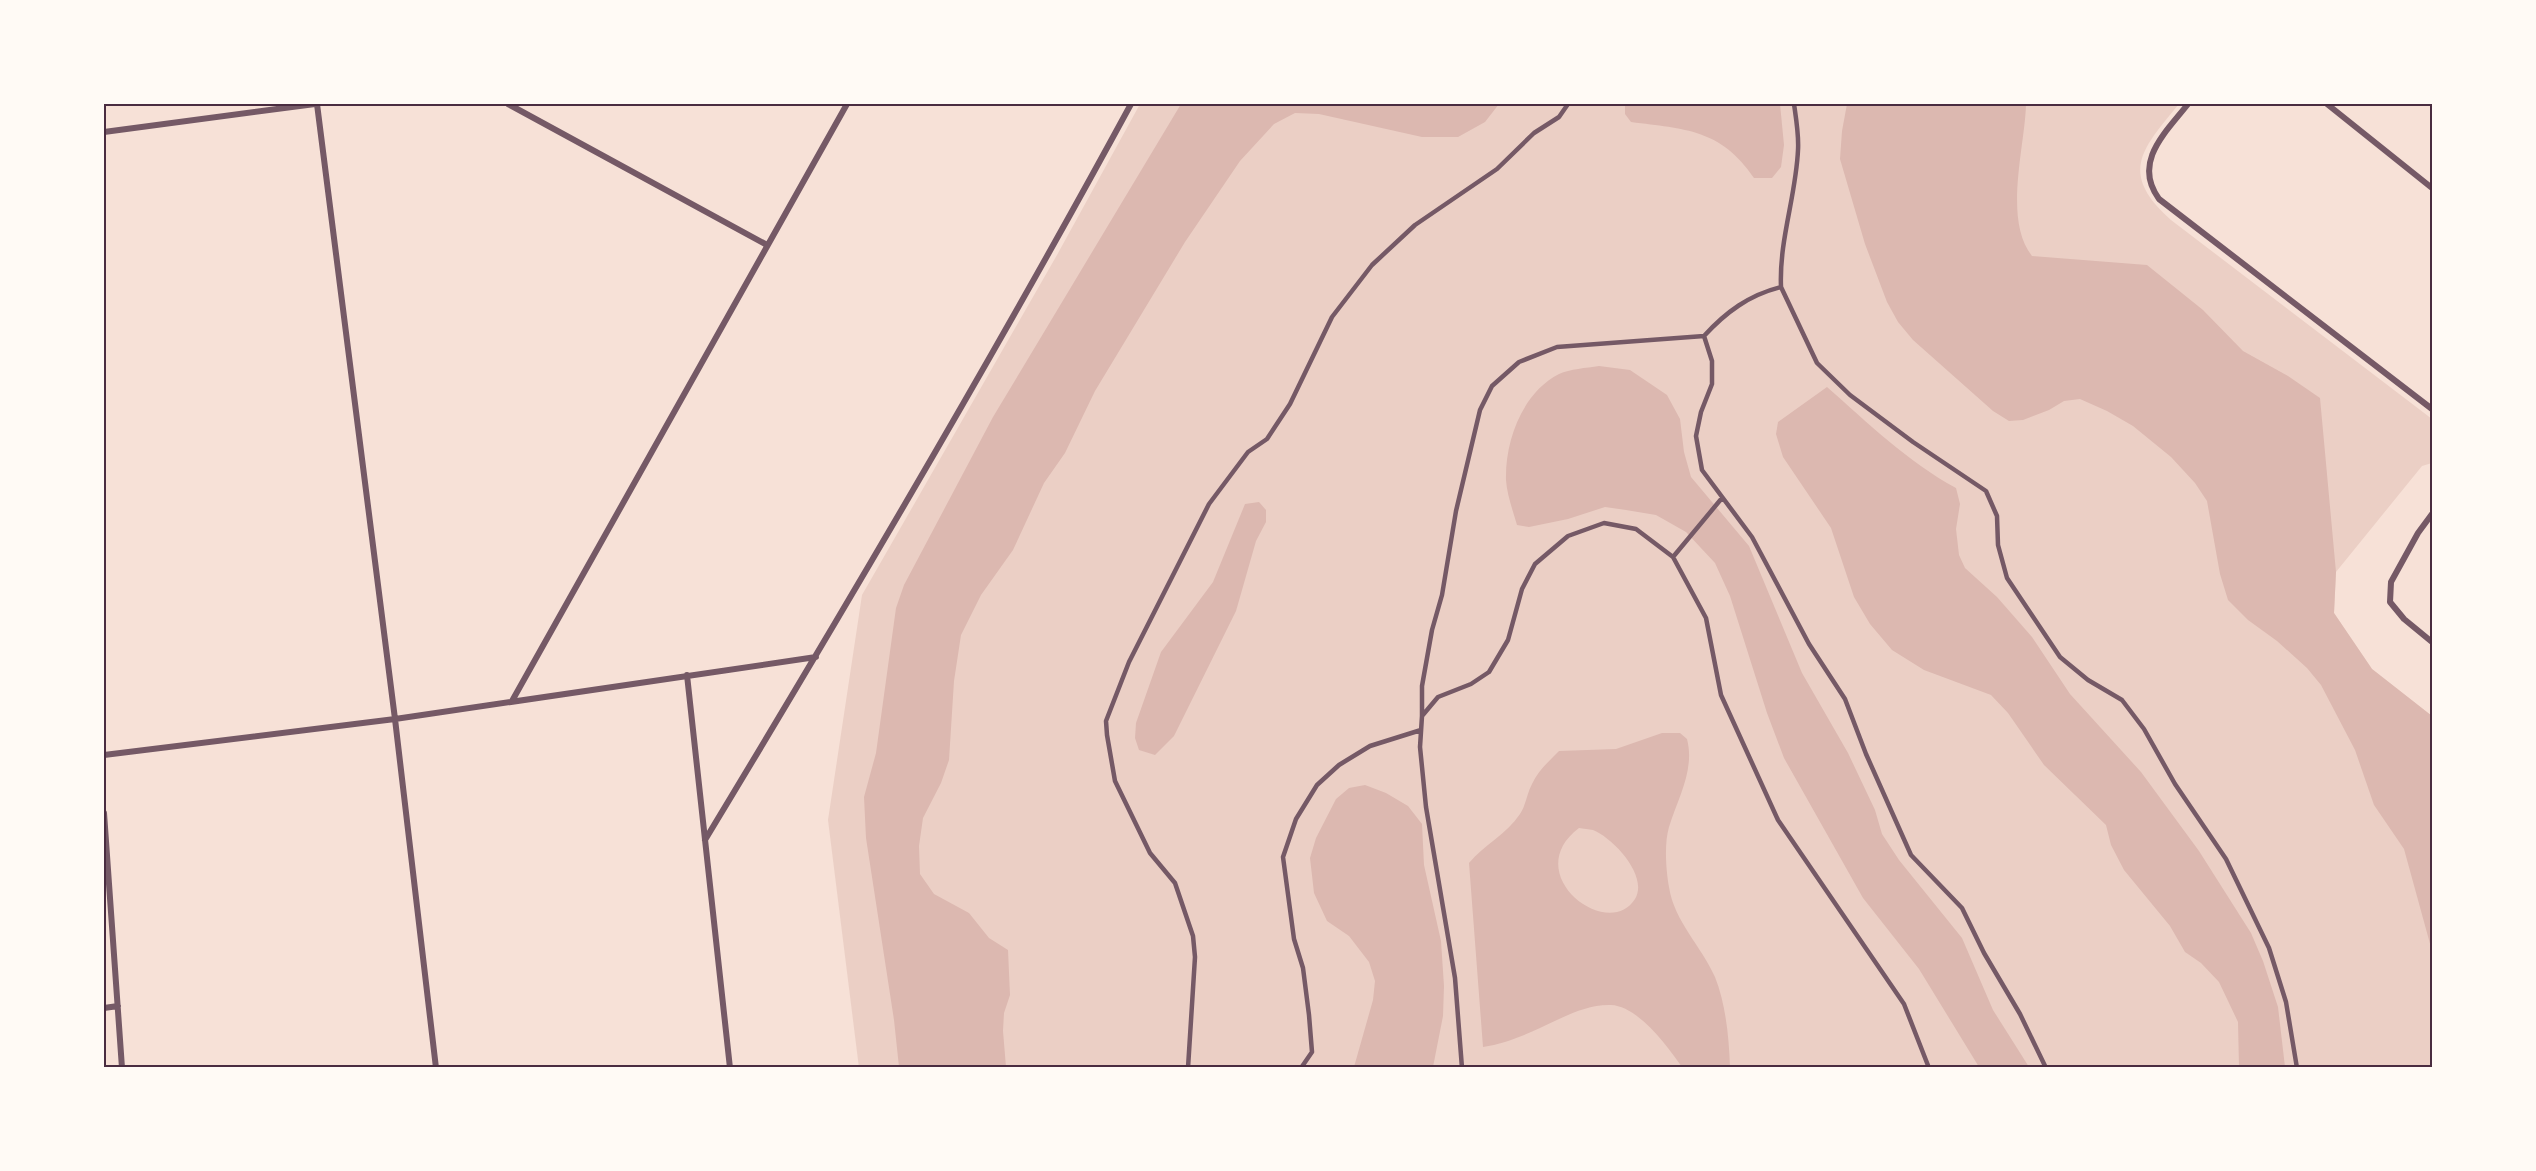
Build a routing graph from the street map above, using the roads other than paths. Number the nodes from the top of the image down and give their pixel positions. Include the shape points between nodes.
1 (316, 104) edge
2 (508, 104) edge
3 (847, 104) edge
4 (1131, 104) edge
5 (1568, 104) edge
6 (1794, 104) edge
7 (2188, 104) edge
8 (2327, 104) edge
9 (104, 132) edge
10 (2433, 188) edge
11 (767, 245) junction
12 (1781, 287) junction
13 (1704, 336) junction
14 (2433, 409) edge
15 (1721, 500) junction
16 (2433, 514) edge
17 (1673, 557) junction
18 (2433, 642) edge
19 (816, 657) junction
20 (687, 675) junction
21 (512, 701) junction
22 (1422, 716) junction
23 (395, 719) junction
24 (1421, 730) junction
25 (104, 755) edge
26 (104, 813) edge
27 (705, 840) junction
28 (118, 1006) junction
29 (104, 1008) edge
30 (122, 1068) edge
31 (436, 1068) edge
32 (730, 1068) edge
33 (1188, 1068) edge
34 (1302, 1068) edge
35 (1462, 1068) edge
36 (1929, 1068) edge
37 (2046, 1068) edge
38 (2297, 1068) edge

1 - 9 street
1 - 23 street
2 - 11 street
3 - 11 street
4 - 19 street
5 - 33 lane via 1559,117 1534,133 1497,169 1415,225 1372,265 1332,317 1290,404 1267,440 1248,452 1209,504 1129,662 1106,721 1107,735 1115,781 1150,853 1175,883 1193,936
6 - 12 lane via 1799,149 1784,233
7 - 14 street via 2155,147 2150,160 2149,183 2159,199
8 - 10 street
11 - 21 street
12 - 13 lane via 1759,292 1723,315
12 - 38 lane via 1817,363 1850,395 1986,491 1997,516 1998,545 2007,578 2060,657 2122,700 2144,729 2175,784 2226,859 2269,948 2286,1002
13 - 15 lane via 1712,361 1712,384 1696,436 1702,470
13 - 22 lane via 1557,347 1519,362 1492,386 1480,410 1462,480 1422,686
15 - 17 lane
15 - 37 lane via 1752,537 1809,644 1845,699 1911,855 1962,908
16 - 18 street via 2418,532 2391,582 2390,602
17 - 22 lane via 1636,529 1604,523 1568,537 1535,564 1522,590 1508,640 1490,672 1438,697
17 - 36 lane via 1706,618 1721,695 1778,820 1904,1004
19 - 20 street
19 - 27 street
20 - 21 street
20 - 27 street
21 - 23 street
22 - 24 lane
23 - 25 street
23 - 31 street
24 - 34 lane via 1370,746 1339,765 1317,785 1296,819 1283,857 1309,1014 1312,1052
24 - 35 lane via 1426,807 1455,978
26 - 28 street
27 - 32 street
28 - 29 street
28 - 30 street

